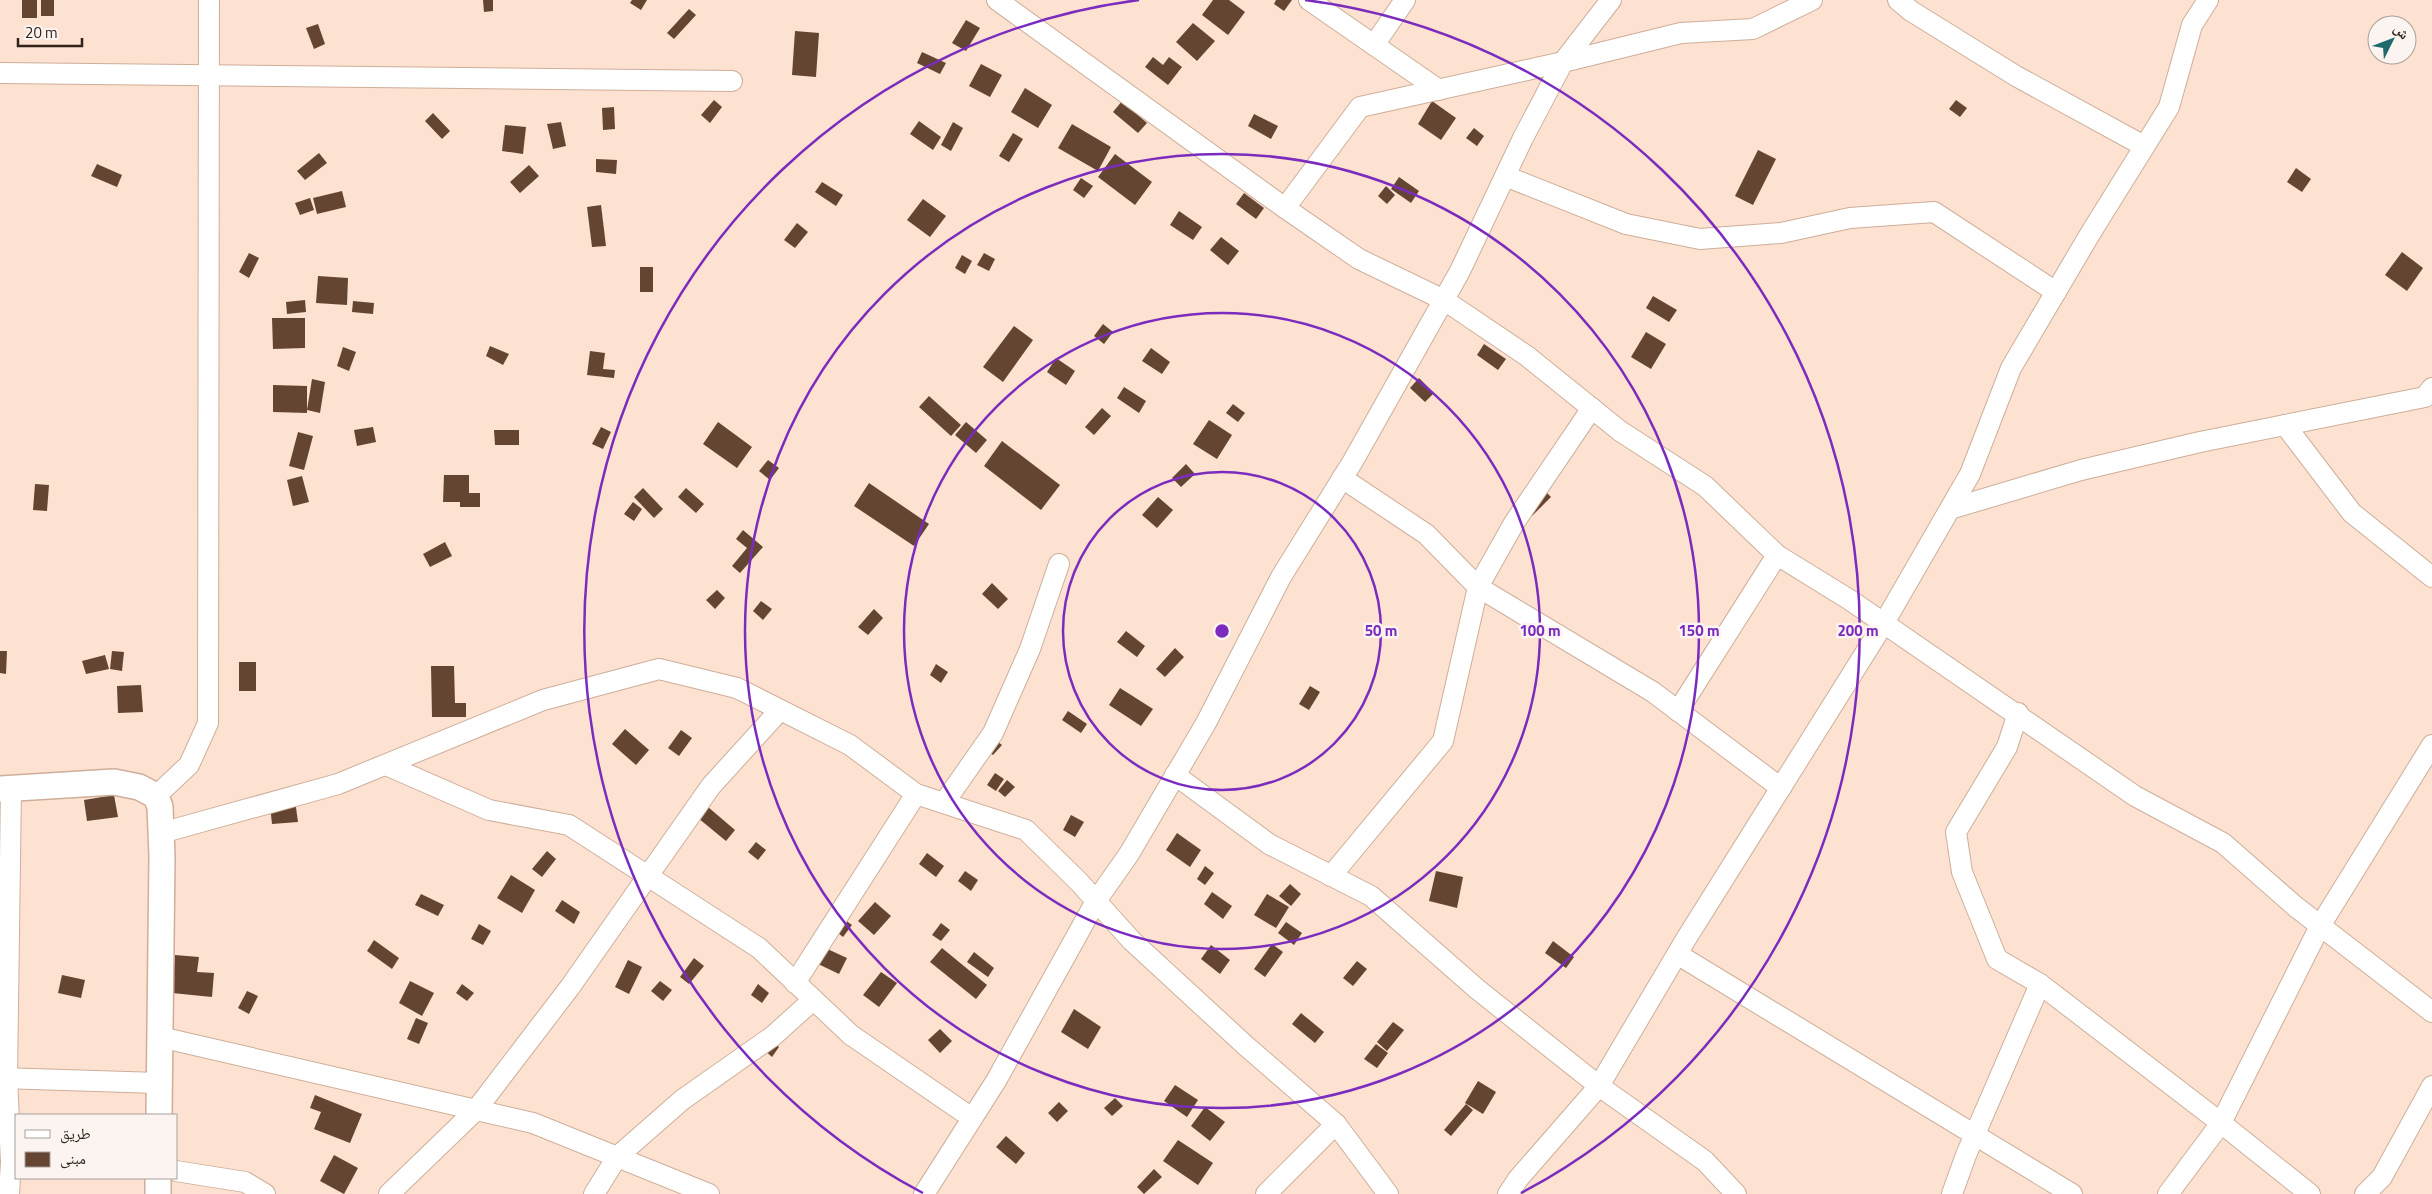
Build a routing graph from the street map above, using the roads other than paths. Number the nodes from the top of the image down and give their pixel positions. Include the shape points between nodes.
1 (209, 0) edge
2 (997, 0) edge
3 (1309, 0) edge
4 (1405, 0) edge
5 (1610, 0) edge
6 (1812, 0) edge
7 (1898, 0) edge
8 (2208, 0) edge
9 (1374, 45) junction
10 (1563, 62) junction
11 (0, 73) edge
12 (209, 75) junction
13 (732, 81) dead end
14 (1439, 90) junction
15 (2144, 146) junction
16 (1505, 176) junction
17 (1285, 208) junction
18 (2056, 292) junction
19 (1444, 300) junction
20 (2432, 388) edge
21 (1592, 408) junction
22 (2285, 425) junction
23 (1342, 478) junction
24 (1950, 508) junction
25 (1777, 555) junction
26 (1059, 564) dead end
27 (2432, 578) edge
28 (1478, 587) junction
29 (1884, 623) junction
30 (780, 710) junction
31 (1678, 711) junction
32 (2018, 714) junction
33 (2432, 745) edge
34 (386, 765) junction
35 (1175, 776) junction
36 (1781, 788) junction
37 (6, 789) edge
38 (916, 794) junction
39 (156, 796) junction
40 (944, 803) junction
41 (162, 833) junction
42 (647, 874) junction
43 (1331, 876) junction
44 (1096, 901) junction
45 (2320, 926) junction
46 (1677, 954) junction
47 (795, 983) junction
48 (2040, 984) junction
49 (813, 1000) junction
50 (2432, 1012) edge
51 (160, 1037) junction
52 (3, 1078) edge
53 (159, 1083) junction
54 (1599, 1086) junction
55 (2432, 1086) edge
56 (476, 1110) junction
57 (159, 1114) edge
58 (972, 1118) junction
59 (2221, 1123) junction
60 (1336, 1124) junction
61 (1975, 1135) junction
62 (617, 1157) junction
63 (178, 1171) edge
64 (158, 1179) edge
65 (9, 1194) edge
66 (158, 1194) edge
67 (265, 1194) edge
68 (389, 1194) edge
69 (594, 1194) edge
70 (709, 1194) edge
71 (924, 1194) edge
72 (1266, 1194) edge
73 (1388, 1194) edge
74 (1508, 1194) edge
75 (1736, 1194) edge
76 (1952, 1194) edge
77 (2072, 1194) edge
78 (2168, 1194) edge
79 (2310, 1194) edge
80 (2365, 1194) edge

1 - 12 street
2 - 17 street
3 - 9 street
4 - 9 street
5 - 10 street
6 - 10 street via 1753,29 1681,33
7 - 15 street via 2016,76
8 - 15 street via 2192,25 2169,107
9 - 14 street
10 - 14 street
10 - 16 street
11 - 12 street
12 - 13 street
12 - 39 street via 208,723 189,765
14 - 17 street via 1360,107
15 - 18 street
16 - 18 street via 1626,224 1700,239 1781,233 1850,218 1934,212
16 - 19 street
17 - 19 street via 1359,259
18 - 24 street via 2011,368 1970,474
19 - 21 street via 1527,356
19 - 23 street
20 - 22 street via 2425,397
21 - 25 street via 1620,431 1705,486
21 - 28 street via 1514,523
22 - 24 street via 2081,470
22 - 27 street via 2352,513
23 - 28 street via 1426,534
23 - 35 street via 1281,577
24 - 29 street
25 - 29 street
25 - 31 street
26 - 40 street via 1030,649 992,733
28 - 31 street via 1653,692
28 - 43 street via 1444,741
29 - 32 street
29 - 36 street
30 - 34 street via 737,688 659,669 543,700
30 - 38 street via 850,745
30 - 42 street via 711,786
31 - 36 street
32 - 45 street via 2135,796 2223,843
32 - 48 street via 2007,747 1956,832 1962,872 1997,959
33 - 45 street
34 - 41 street via 338,784
34 - 42 street via 489,810 569,825
35 - 43 street via 1270,844
35 - 44 street via 1129,854
36 - 46 street
37 - 39 street via 114,782 139,787
37 - 52 street
38 - 40 street
38 - 47 street
39 - 41 street
40 - 44 street via 1026,830
41 - 51 street
42 - 47 street via 759,948
42 - 56 street via 570,987
43 - 54 street via 1372,896 1477,989
44 - 58 street
44 - 60 street via 1132,941
45 - 50 street
45 - 59 street
46 - 54 street
46 - 61 street
47 - 49 street
48 - 59 street
48 - 61 street
49 - 58 street via 851,1035
49 - 62 street via 773,1036 682,1100
51 - 53 street
51 - 56 street
52 - 53 street
52 - 65 street via 11,1162
53 - 57 street
54 - 74 street
54 - 75 street via 1704,1162
55 - 80 street via 2382,1178
56 - 62 street via 533,1123
56 - 68 street
58 - 71 street
59 - 78 street
59 - 79 street
60 - 72 street
60 - 73 street
61 - 76 street
61 - 77 street
62 - 69 street
62 - 70 street
63 - 67 street via 245,1182
64 - 66 street

